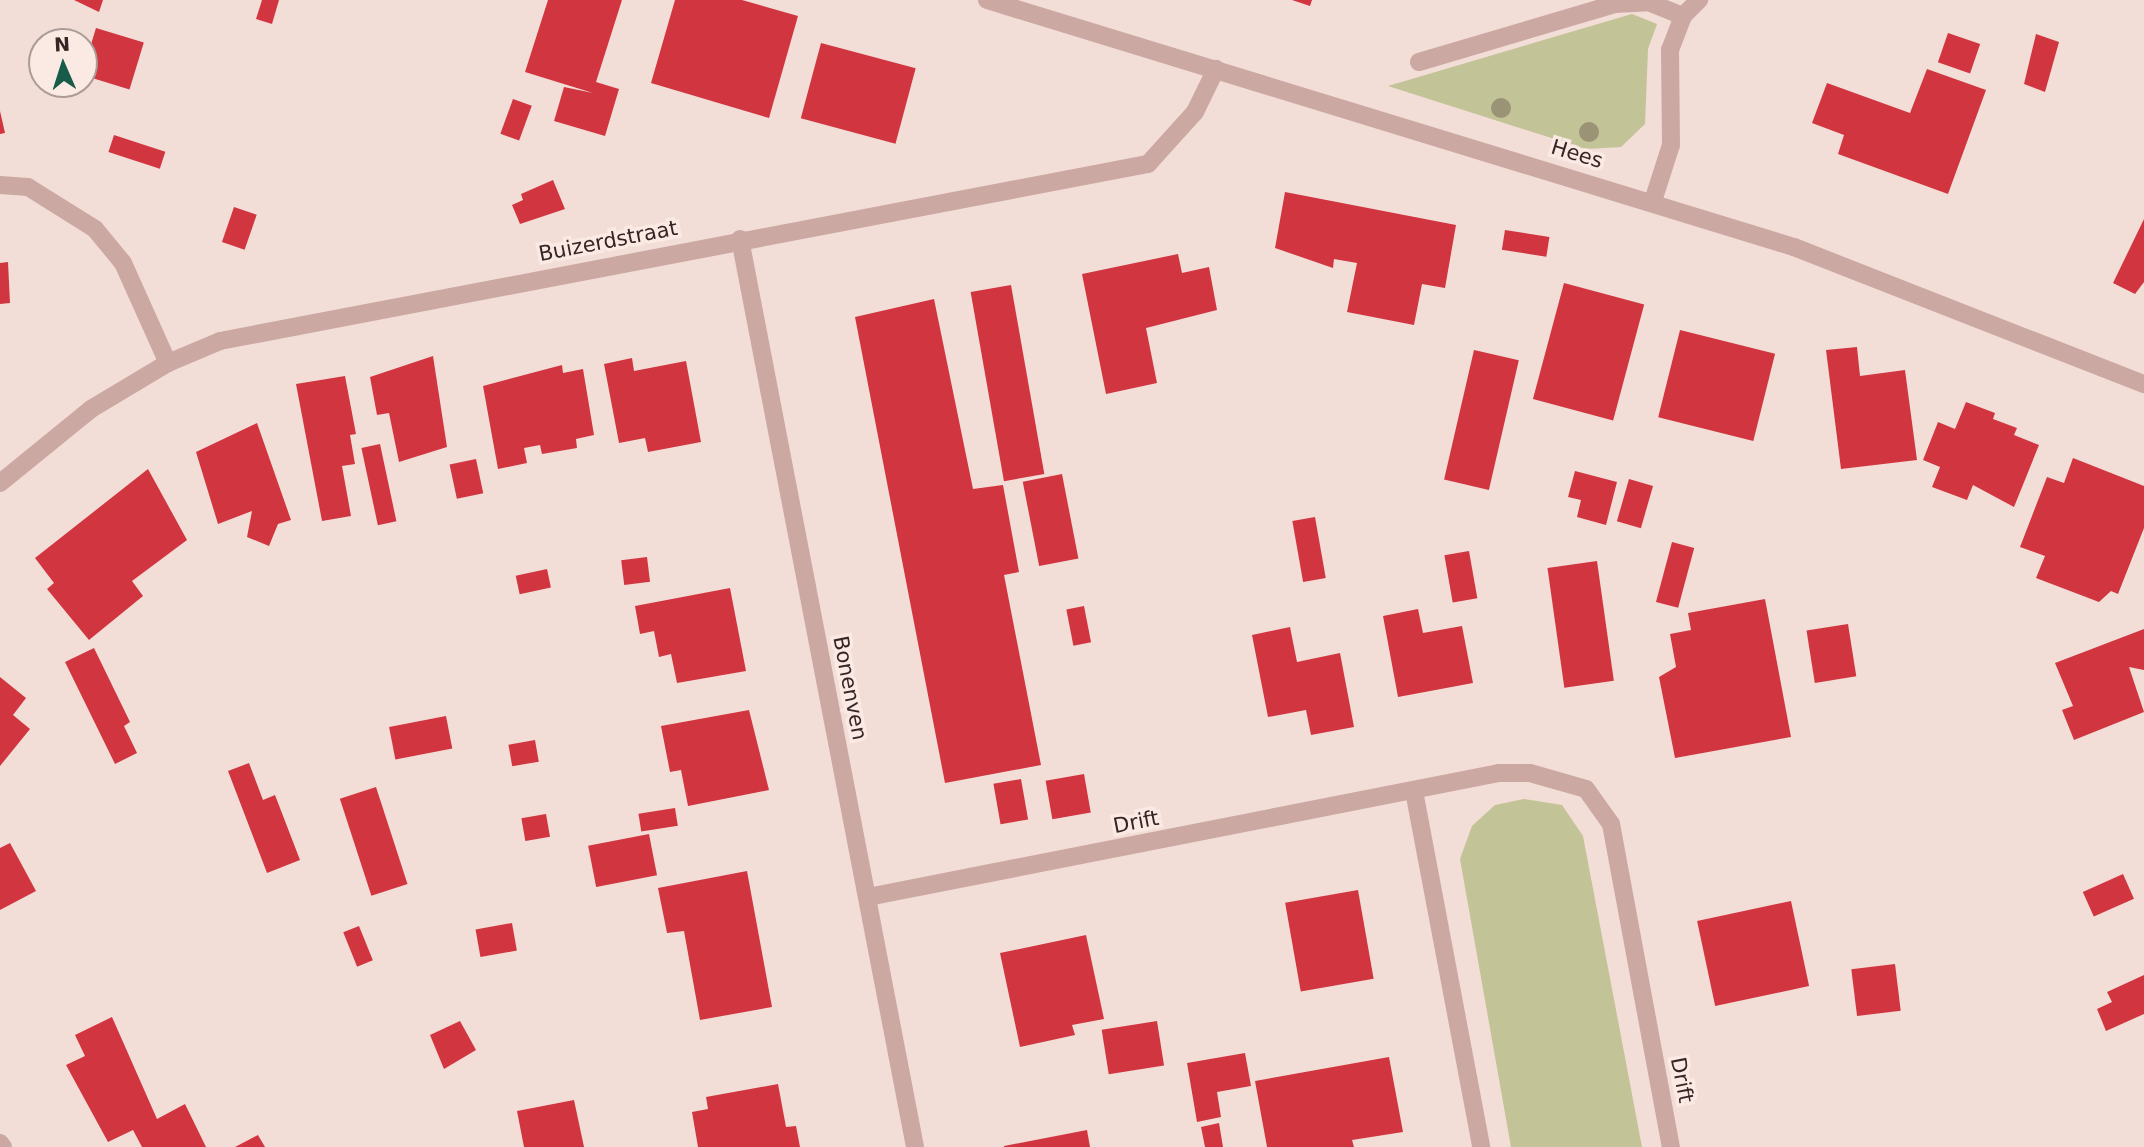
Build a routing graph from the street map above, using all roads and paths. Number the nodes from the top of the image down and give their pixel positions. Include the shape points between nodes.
1 (987, 0) edge
2 (1699, 0) edge
3 (1683, 16) junction
4 (1419, 62) dead end
5 (1216, 69) junction
6 (0, 185) edge
7 (1653, 201) junction
8 (740, 239) junction
9 (168, 363) junction
10 (2144, 384) edge
11 (0, 483) edge
12 (1414, 791) junction
13 (867, 897) junction
14 (915, 1147) edge
15 (1480, 1147) edge
16 (1671, 1147) edge

1 - 5 street, Hees
2 - 3 street
3 - 4 street via 1648,2 1615,4
3 - 7 street via 1670,50 1671,145
5 - 7 street, Hees
5 - 8 street, Buizerdstraat via 1195,112 1148,164
6 - 9 street via 28,187 95,229 123,262
7 - 10 street, Hees via 1794,247
8 - 9 street, Buizerdstraat via 299,322 220,341
8 - 13 street, Bonenven
9 - 11 street, Buizerdstraat via 91,409
12 - 13 street, Drift
12 - 15 street
12 - 16 street, Drift via 1509,773 1587,789 1611,824
13 - 14 street, Bonenven

